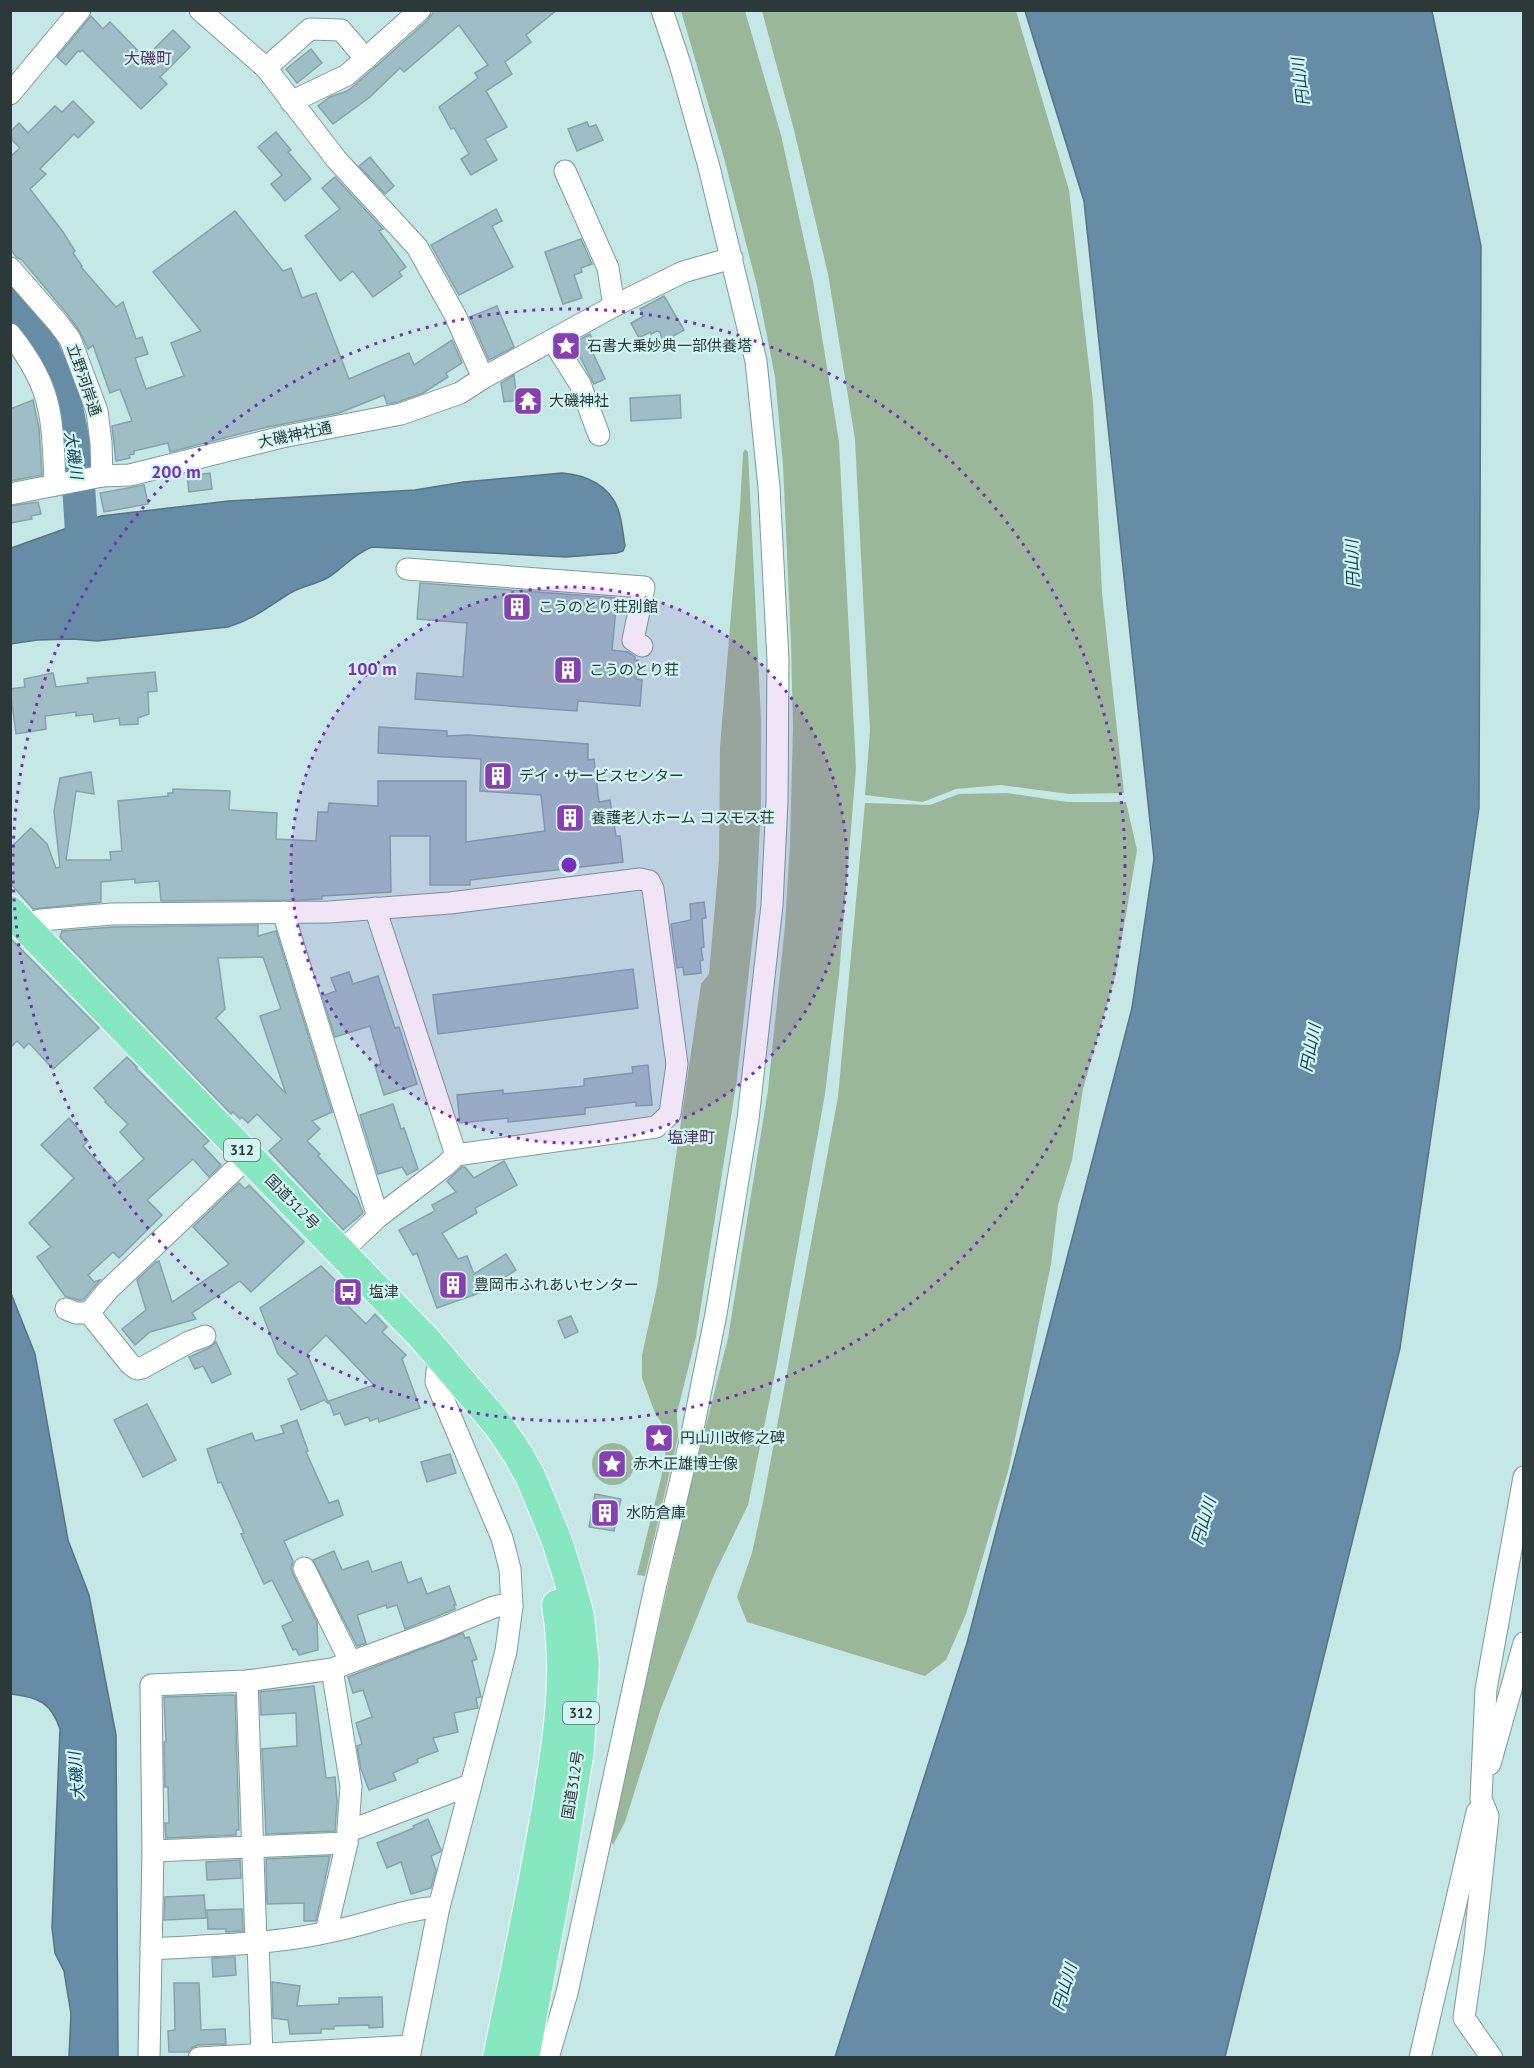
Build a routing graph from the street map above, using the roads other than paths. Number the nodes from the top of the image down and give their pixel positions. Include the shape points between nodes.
1 (81, 10) edge
2 (200, 10) edge
3 (420, 10) edge
4 (662, 10) edge
5 (366, 59) junction
6 (266, 68) junction
7 (10, 94) edge
8 (291, 102) junction
9 (565, 171) dead end
10 (732, 258) junction
11 (10, 268) edge
12 (614, 306) junction
13 (10, 334) edge
14 (553, 341) junction
15 (483, 378) junction
16 (599, 435) dead end
17 (98, 477) junction
18 (56, 485) junction
19 (10, 494) edge
20 (407, 569) dead end
21 (642, 646) dead end
22 (375, 909) junction
23 (283, 912) junction
24 (18, 919) edge
25 (456, 1155) junction
26 (248, 1157) junction
27 (378, 1217) junction
28 (341, 1252) junction
29 (66, 1309) dead end
30 (89, 1313) junction
31 (205, 1336) dead end
32 (445, 1363) junction
33 (470, 1393) junction
34 (1524, 1477) edge
35 (304, 1568) dead end
36 (512, 1606) junction
37 (1524, 1643) edge
38 (341, 1665) junction
39 (247, 1681) junction
40 (470, 1785) junction
41 (1480, 1799) junction
42 (348, 1837) junction
43 (253, 1848) junction
44 (153, 1851) junction
45 (440, 1907) junction
46 (326, 1932) junction
47 (257, 1943) junction
48 (151, 1949) junction
49 (410, 2052) edge
50 (262, 2056) junction
51 (148, 2058) edge
52 (200, 2058) edge
53 (498, 2058) edge
54 (524, 2058) edge
55 (548, 2058) edge
56 (1420, 2058) edge
57 (1492, 2058) edge

1 - 7 street
2 - 6 street
3 - 5 street
4 - 10 street
5 - 6 street via 341,30 310,29
5 - 8 street via 347,75
6 - 8 street
8 - 15 street via 336,159 417,247 455,315
9 - 12 street via 608,268
10 - 12 street, 大磯神社通 via 684,272
10 - 55 street via 756,361 770,487 778,660 772,905 748,1119 716,1314 569,1981
11 - 17 street, 立野河岸通 via 70,339 97,411 101,443
12 - 14 street, 大磯神社通
13 - 18 street via 23,350 49,408
14 - 15 street, 大磯神社通
14 - 16 street via 580,384
15 - 17 street, 大磯神社通 via 460,393 401,414 282,437 130,475
17 - 18 street, 大磯神社通
18 - 19 street
20 - 21 street via 644,587 633,640
22 - 23 street
22 - 25 street
22 - 25 street via 640,879 649,881 653,889 677,1064 670,1114 656,1127
23 - 24 street via 112,914 33,922
23 - 27 street
24 - 26 highway, 国道312号 / 312
25 - 27 street
26 - 28 highway, 国道312号 / 312
26 - 30 street via 108,1290
27 - 28 street
28 - 32 highway, 国道312号 / 312
29 - 30 street
30 - 31 street via 137,1369
32 - 33 highway, 国道312号 / 312
32 - 36 street via 437,1371 436,1382 502,1539 510,1569
33 - 53 highway, 国道312号 / 312 via 508,1461 543,1545 559,1617 562,1660 557,1746
33 - 54 highway, 国道312号 / 312 via 519,1455 541,1501 579,1616 584,1664 579,1750
34 - 41 street via 1486,1689
35 - 38 street
36 - 38 street via 494,1606
36 - 40 street via 506,1651
37 - 41 street
38 - 39 street
38 - 42 street via 351,1786
39 - 43 street
39 - 44 street via 151,1685
40 - 42 street
40 - 45 street
41 - 56 street
41 - 57 street via 1488,1815 1464,2018
42 - 43 street
42 - 46 street
43 - 44 street
43 - 47 street
44 - 48 street
45 - 46 street via 419,1908
45 - 49 street
46 - 47 street
47 - 48 street
47 - 50 street
48 - 51 street
49 - 50 street
50 - 52 street

